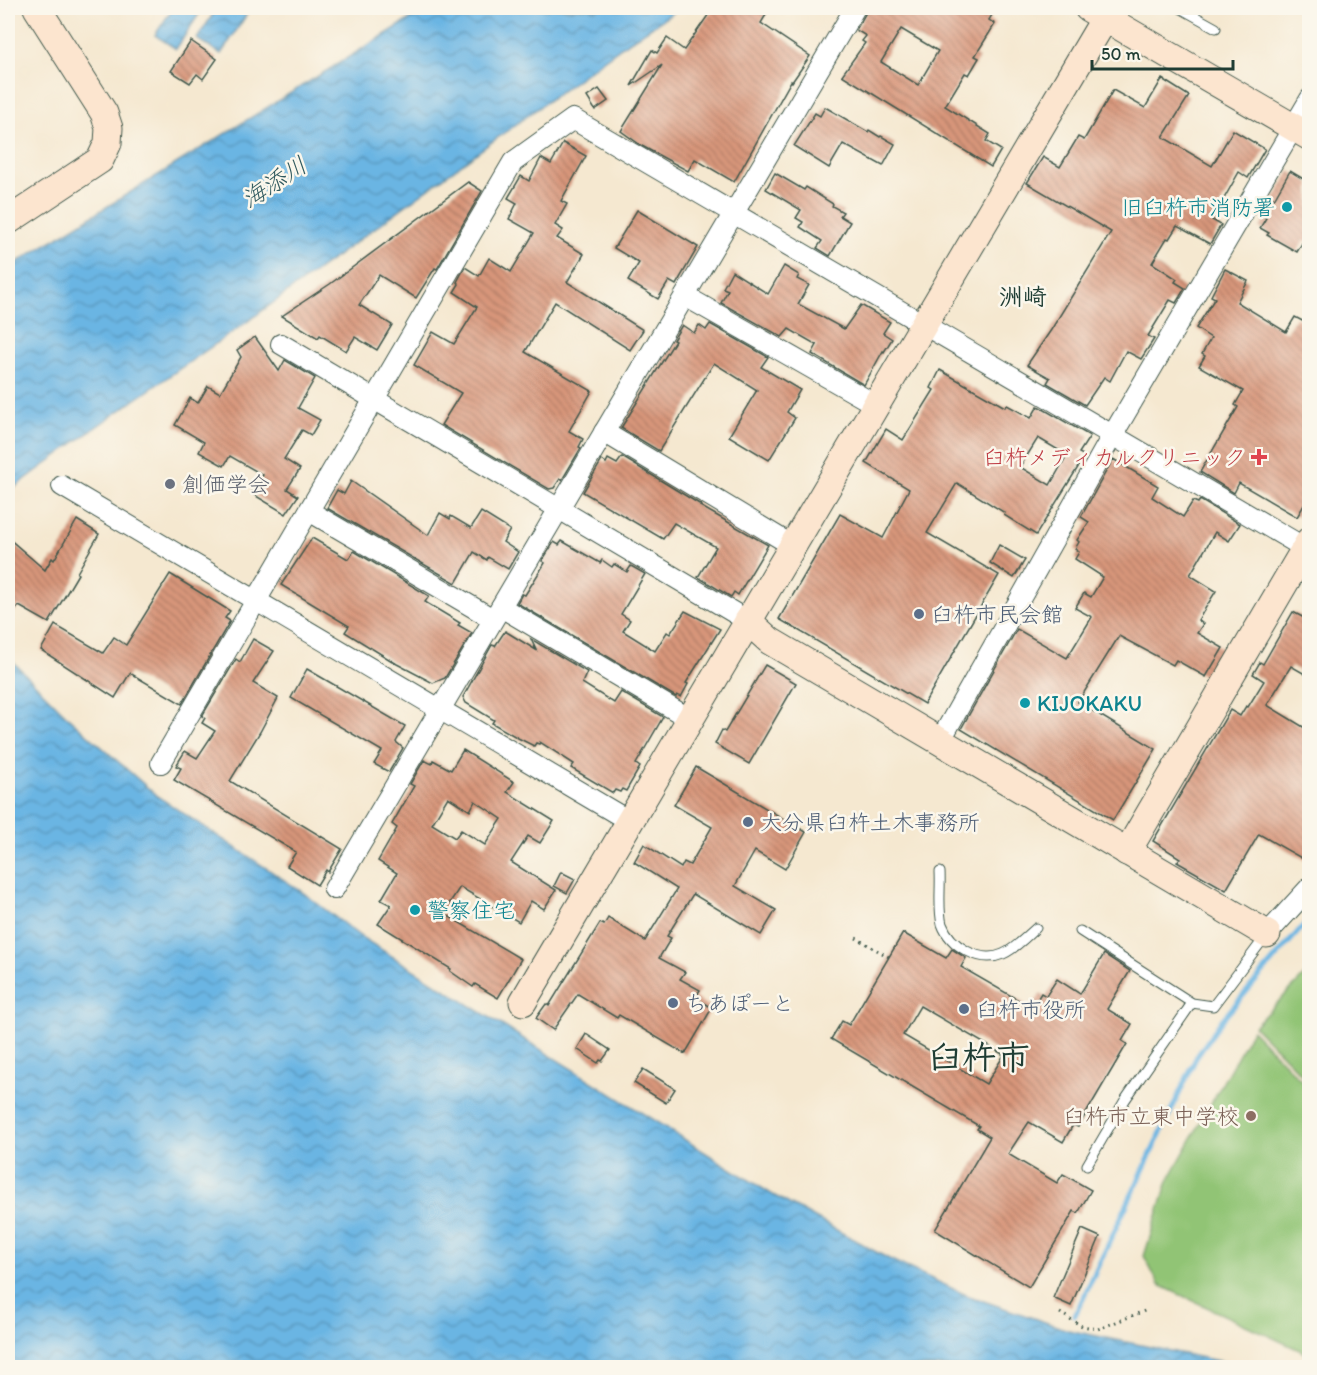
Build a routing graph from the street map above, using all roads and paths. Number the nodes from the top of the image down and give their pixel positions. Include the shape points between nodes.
1 (37, 8) edge
2 (855, 8) edge
3 (1180, 8) edge
4 (1097, 11) edge
5 (1216, 28) dead end
6 (1310, 99) edge
7 (1301, 132) edge
8 (734, 213) junction
9 (8, 221) edge
10 (685, 296) junction
11 (924, 325) junction
12 (281, 344) dead end
13 (374, 399) junction
14 (876, 405) junction
15 (604, 432) junction
16 (1112, 436) junction
17 (62, 486) dead end
18 (559, 508) junction
19 (309, 511) junction
20 (793, 546) junction
21 (1308, 547) edge
22 (256, 601) junction
23 (497, 613) junction
24 (748, 621) junction
25 (440, 710) junction
26 (690, 719) junction
27 (940, 741) junction
28 (161, 763) dead end
29 (629, 821) junction
30 (1127, 852) junction
31 (940, 872) dead end
32 (1310, 887) edge
33 (334, 889) dead end
34 (1036, 928) dead end
35 (1080, 931) dead end
36 (1267, 934) junction
37 (856, 938) dead end
38 (889, 957) dead end
39 (523, 1002) dead end
40 (1192, 1003) junction
41 (1087, 1165) dead end
42 (1147, 1310) dead end
43 (1060, 1313) dead end

1 - 9 street via 104,113 108,143 100,160
2 - 8 street
3 - 5 lane
4 - 7 street
4 - 11 street
6 - 7 street
7 - 16 street
8 - 10 street
8 - 11 street
8 - 13 street via 573,120 513,162
10 - 14 street
10 - 15 street
11 - 14 street
11 - 16 street
12 - 13 street
13 - 18 street
13 - 19 street
14 - 20 street
15 - 18 street
15 - 20 street
16 - 21 street
16 - 27 street
17 - 22 street
18 - 23 street
18 - 24 street
19 - 22 street
19 - 23 street
20 - 24 street
21 - 30 street
22 - 25 street
22 - 28 street
23 - 25 street
23 - 26 street
24 - 26 street
24 - 27 street via 770,641
25 - 29 street
25 - 33 street
26 - 29 street
27 - 30 street
29 - 39 street
30 - 36 street
31 - 34 lane via 943,925 965,951 992,957 1004,954
32 - 36 street
35 - 40 lane
36 - 40 lane via 1213,1006
37 - 38 path
40 - 41 lane via 1125,1100
42 - 43 path via 1098,1329 1082,1326

